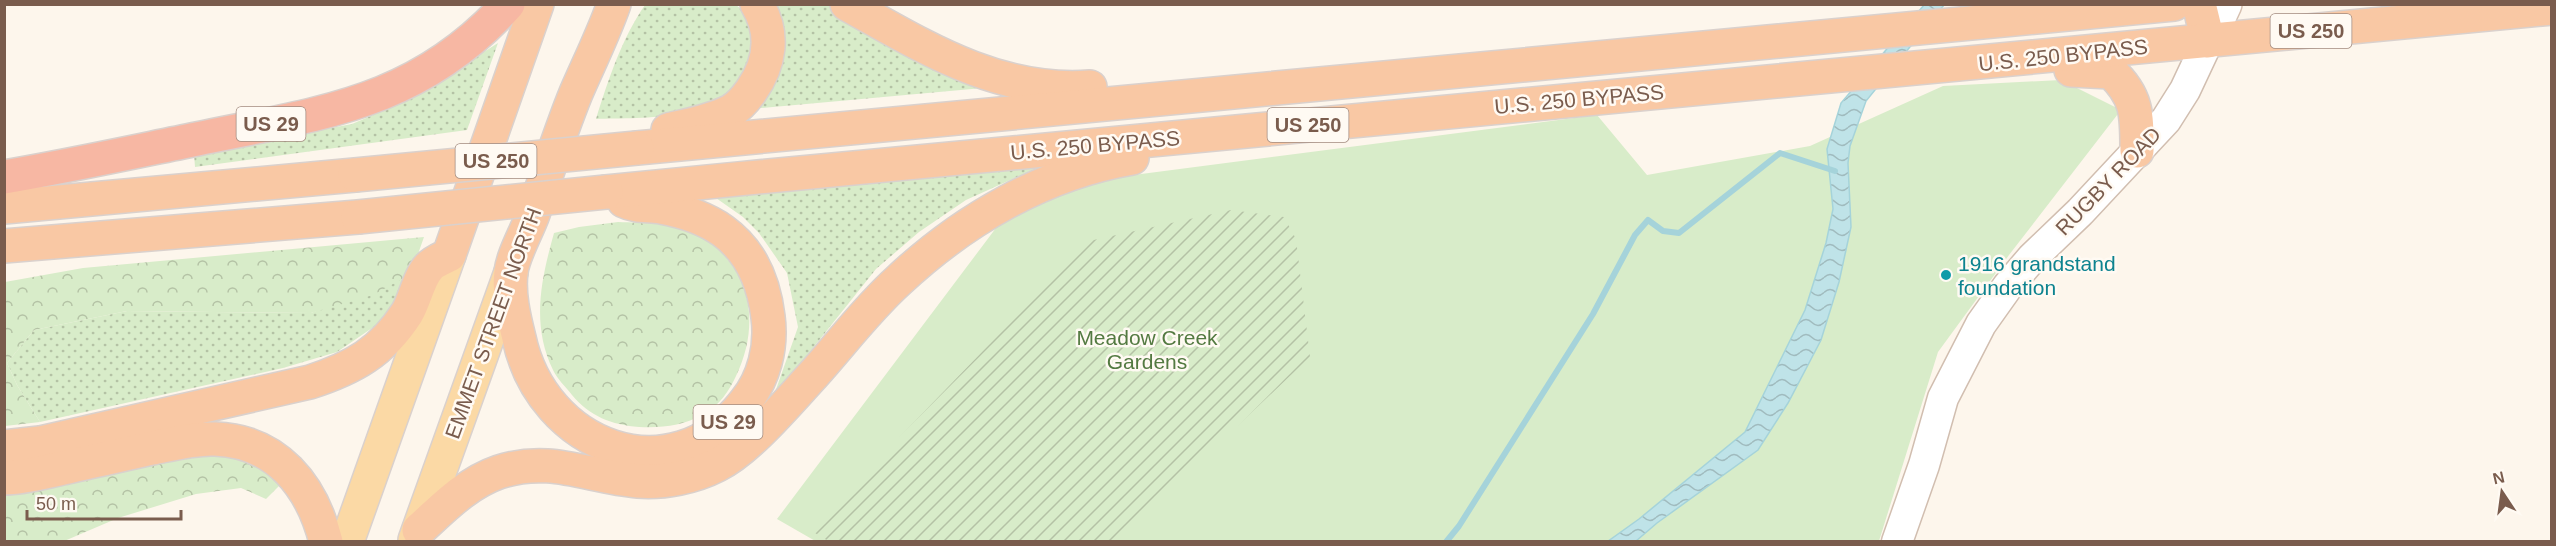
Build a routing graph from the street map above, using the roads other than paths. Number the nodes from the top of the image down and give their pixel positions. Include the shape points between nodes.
1 (508, 4) edge
2 (537, 4) edge
3 (614, 4) edge
4 (757, 4) edge
5 (847, 4) edge
6 (2174, 4) edge
7 (2199, 4) edge
8 (2225, 4) edge
9 (2552, 8) edge
10 (2208, 41) junction
11 (2011, 61) junction
12 (1355, 82) junction
13 (1220, 133) junction
14 (637, 148) junction
15 (2137, 150) junction
16 (4, 177) edge
17 (606, 192) junction
18 (4, 207) edge
19 (98, 239) junction
20 (4, 246) edge
21 (449, 255) junction
22 (4, 265) edge
23 (511, 272) junction
24 (4, 447) edge
25 (4, 478) edge
26 (417, 536) edge
27 (327, 542) edge
28 (347, 542) edge
29 (1897, 542) edge

1 - 16 highway, US 29 via 485,30 447,60 378,96 286,121
2 - 21 highway
3 - 23 highway, EMMET STREET NORTH / US 29 via 576,94
4 - 14 highway via 769,33 769,49 764,68 748,95 733,110 701,123 667,130
5 - 12 highway via 938,55 982,74 1022,84 1068,89 1235,78
6 - 12 highway, U.S. 250 BYPASS / US 250
7 - 10 highway
8 - 10 main road
9 - 10 highway, U.S. 250 BYPASS / US 250
10 - 11 highway, U.S. 250 BYPASS / US 250
10 - 15 street, RUGBY ROAD via 2166,120
11 - 13 highway, U.S. 250 BYPASS / US 250
11 - 15 highway via 2039,70 2111,72 2134,101
12 - 14 highway, U.S. 250 BYPASS / US 250
13 - 17 highway, U.S. 250 BYPASS / US 250
13 - 26 highway via 1187,151 1110,162 1051,180 985,213 950,236 897,282 788,402 737,452 718,465 669,480 638,481 571,467 524,466 480,481 451,500
14 - 18 highway, US 250, bridge
15 - 29 street, RUGBY ROAD via 2032,258 1981,324 1943,398
17 - 19 highway, U.S. 250 BYPASS, bridge
17 - 23 highway, US 29 via 632,205 667,208 701,218 738,243 758,273 769,324 763,370 752,394 717,432 694,444 650,454 593,439 564,420 530,374 513,312
19 - 20 highway, U.S. 250 BYPASS
19 - 22 highway via 64,257
21 - 24 highway via 429,267 407,313 382,344 344,371 108,428
21 - 28 main road
23 - 26 main road, EMMET STREET NORTH
25 - 27 highway via 171,444 212,438 230,440 276,459 297,478 310,496

